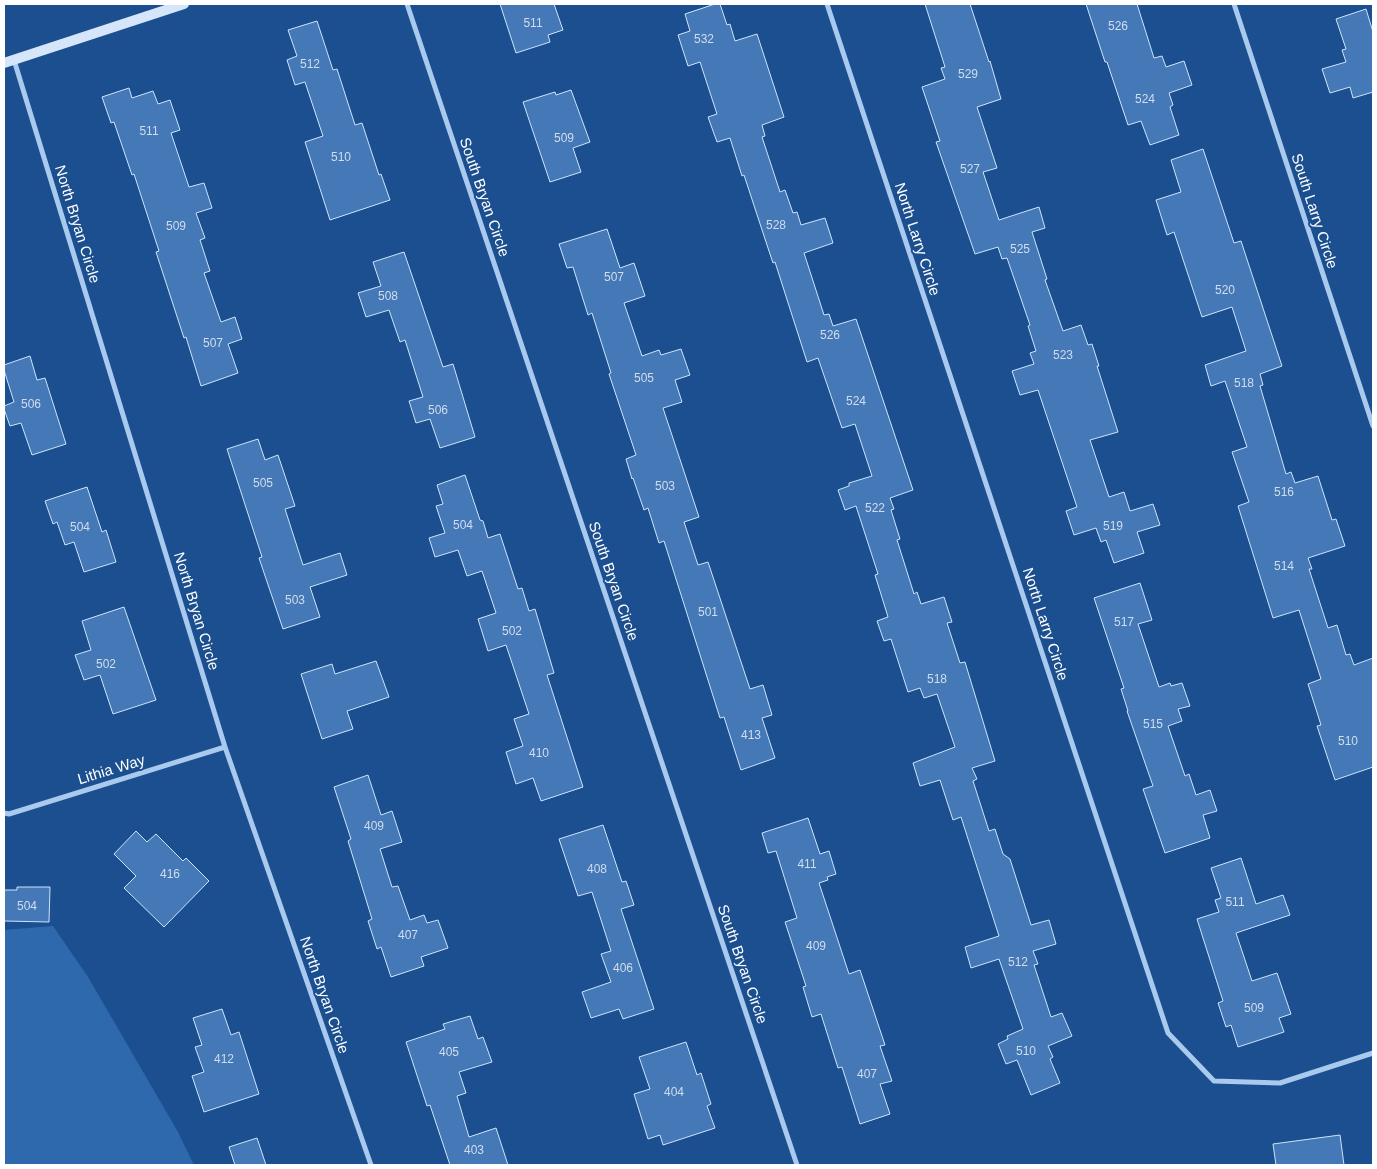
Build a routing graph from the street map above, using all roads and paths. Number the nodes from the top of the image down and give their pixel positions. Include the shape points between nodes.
1 (184, 4) edge
2 (407, 4) edge
3 (827, 4) edge
4 (1234, 4) edge
5 (4, 54) edge
6 (26, 56) junction
7 (9, 61) edge
8 (1373, 426) edge
9 (225, 747) junction
10 (4, 813) edge
11 (1373, 1053) edge
12 (371, 1165) edge
13 (797, 1165) edge

1 - 6 street
2 - 13 street, South Bryan Circle
3 - 11 street, North Larry Circle via 1168,1033 1214,1081 1280,1083
4 - 8 street, South Larry Circle
5 - 6 street
6 - 7 street
7 - 9 street, North Bryan Circle
9 - 10 street, Lithia Way
9 - 12 street, North Bryan Circle

